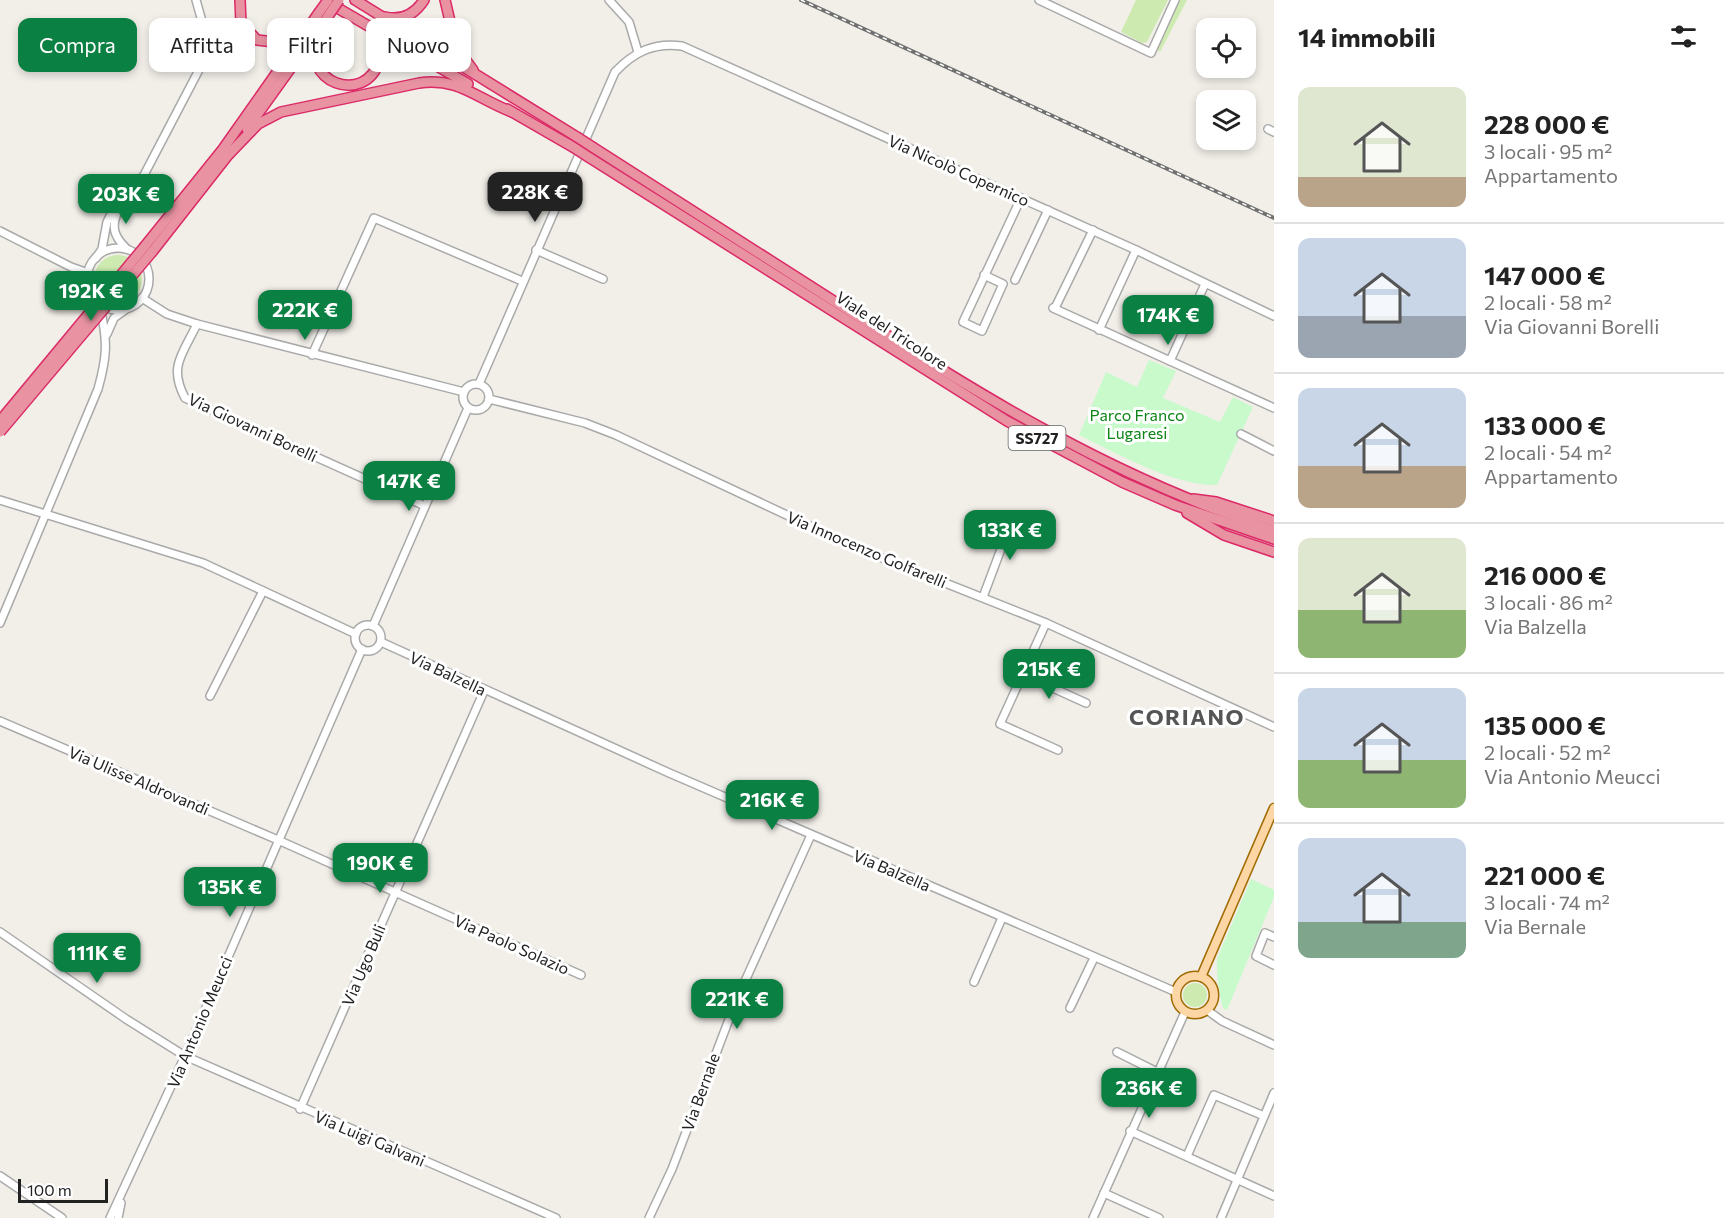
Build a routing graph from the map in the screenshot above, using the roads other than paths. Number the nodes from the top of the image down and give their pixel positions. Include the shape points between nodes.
1 (196, 0) edge
2 (240, 0) edge
3 (323, 0) edge
4 (328, 0) edge
5 (339, 0) edge
6 (355, 0) edge
7 (424, 0) edge
8 (445, 0) edge
9 (609, 0) edge
10 (1039, 0) edge
11 (1175, 0) edge
12 (377, 14) junction
13 (322, 16) junction
14 (366, 24) edge
15 (639, 52) junction
16 (373, 72) edge
17 (445, 72) edge
18 (516, 102) junction
19 (512, 112) junction
20 (229, 154) junction
21 (1021, 198) junction
22 (123, 202) junction
23 (1048, 210) junction
24 (1093, 230) junction
25 (0, 231) edge
26 (127, 249) junction
27 (148, 249) junction
28 (537, 250) junction
29 (1136, 250) junction
30 (96, 258) junction
31 (88, 273) junction
32 (984, 275) junction
33 (603, 279) dead end
34 (1015, 280) dead end
35 (522, 281) junction
36 (1205, 284) junction
37 (805, 288) junction
38 (820, 297) junction
39 (142, 298) junction
40 (99, 303) junction
41 (127, 308) junction
42 (1274, 316) edge
43 (197, 324) junction
44 (1099, 330) junction
45 (107, 336) junction
46 (312, 356) junction
47 (1170, 361) junction
48 (479, 384) junction
49 (464, 392) junction
50 (489, 399) junction
51 (468, 408) junction
52 (1274, 408) edge
53 (0, 421) edge
54 (0, 432) edge
55 (1241, 434) dead end
56 (1274, 451) edge
57 (1183, 498) junction
58 (0, 500) edge
59 (1175, 505) junction
60 (425, 506) junction
61 (44, 513) junction
62 (1013, 517) dead end
63 (1274, 521) edge
64 (1274, 530) edge
65 (1274, 539) edge
66 (1274, 552) edge
67 (262, 591) junction
68 (983, 597) junction
69 (0, 623) edge
70 (1046, 623) junction
71 (373, 626) junction
72 (356, 634) junction
73 (381, 642) junction
74 (362, 649) junction
75 (1022, 674) junction
76 (484, 691) junction
77 (210, 696) dead end
78 (1086, 703) dead end
79 (0, 721) edge
80 (1274, 727) edge
81 (1058, 750) dead end
82 (1274, 808) edge
83 (811, 835) junction
84 (278, 840) junction
85 (395, 891) junction
86 (1002, 918) junction
87 (0, 932) edge
88 (1274, 937) edge
89 (1094, 958) junction
90 (1274, 965) edge
91 (581, 975) dead end
92 (1201, 977) junction
93 (975, 982) dead end
94 (1176, 992) junction
95 (1070, 1008) dead end
96 (1207, 1010) junction
97 (1185, 1012) junction
98 (1274, 1046) edge
99 (1117, 1052) dead end
100 (185, 1056) junction
101 (1157, 1072) junction
102 (1274, 1093) edge
103 (300, 1108) junction
104 (1271, 1108) edge
105 (1264, 1116) junction
106 (1130, 1131) junction
107 (1187, 1156) junction
108 (0, 1176) edge
109 (1238, 1179) junction
110 (1104, 1192) junction
111 (1274, 1196) edge
112 (122, 1197) junction
113 (62, 1218) edge
114 (110, 1218) edge
115 (118, 1218) edge
116 (556, 1218) edge
117 (649, 1218) edge
118 (1093, 1218) edge
119 (1159, 1218) edge
120 (1221, 1218) edge

1 - 22 street via 205,33 201,66 144,175
2 - 13 highway via 239,14 245,29 265,43 292,39
3 - 14 highway
4 - 13 highway, bridge
5 - 13 highway, bridge
6 - 12 highway
7 - 12 highway via 410,15 399,18
8 - 18 highway via 460,55 472,69
9 - 15 street via 629,22
10 - 11 street via 1150,53
12 - 18 highway
13 - 16 highway via 316,40 316,63 321,73 339,85 362,83
13 - 20 highway
13 - 27 highway via 302,37
15 - 21 street, Via Nicolò Copernico via 656,45 682,46
15 - 28 street, Via Nicolò Copernico via 615,72
17 - 19 highway
18 - 37 highway, Viale del Tricolore / SS727, bridge via 577,137
19 - 20 highway via 456,84 419,82 281,112 258,124
19 - 37 highway, Viale del Tricolore / SS727, bridge
20 - 27 highway
21 - 23 street, Via Nicolò Copernico
21 - 32 street
22 - 26 street via 113,225 116,237
22 - 30 street via 107,222 102,249
23 - 24 street, Via Nicolò Copernico
23 - 34 street
24 - 29 street, Via Nicolò Copernico
24 - 44 street via 1054,308
25 - 31 street
26 - 30 street via 110,249
26 - 39 street via 141,258 149,274
27 - 53 highway, bridge
27 - 54 highway, bridge
28 - 33 street
28 - 35 street
29 - 36 street, Via Nicolò Copernico
29 - 44 street
30 - 31 street
31 - 40 street via 89,289
32 - 32 street via 1003,284 982,331 963,322
35 - 46 street via 374,218
35 - 48 street
36 - 42 street, Via Nicolò Copernico
36 - 47 street
37 - 38 highway, Viale del Tricolore / SS727
38 - 57 highway, Viale del Tricolore / SS727 via 1050,434
38 - 59 highway, Viale del Tricolore / SS727 via 1007,421 1073,458
39 - 41 street
39 - 43 street via 166,314
40 - 41 street
40 - 45 street
41 - 45 street via 114,318
43 - 46 street
43 - 60 street, Via Giovanni Borelli via 176,368 176,381 185,398
44 - 47 street
45 - 61 street via 107,358 98,389
46 - 49 street
47 - 52 street
48 - 49 street via 468,386
48 - 50 street via 488,391
49 - 51 street via 463,401
50 - 51 street via 483,409
50 - 68 street, Via Innocenzo Golfarelli via 585,423 616,435 857,548
51 - 60 street
55 - 56 street
57 - 63 highway via 1216,502
57 - 64 highway, Viale del Tricolore / SS727
58 - 61 street
59 - 65 highway, Viale del Tricolore / SS727
59 - 66 highway via 1224,535
60 - 71 street
61 - 67 street via 203,564
61 - 69 street
62 - 68 street
67 - 72 street
67 - 77 street
68 - 70 street, Via Innocenzo Golfarelli
70 - 75 street
70 - 80 street, Via Innocenzo Golfarelli
71 - 72 street via 365,625
71 - 73 street via 379,631
72 - 74 street via 356,643
73 - 74 street via 373,650
73 - 76 street, Via Balzella
74 - 84 street, Via Antonio Meucci
75 - 78 street
75 - 81 street via 1000,724
76 - 83 street, Via Balzella
76 - 85 street, Via Ugo Buli
79 - 84 street, Via Ulisse Aldrovandi
82 - 92 main road
83 - 86 street, Via Balzella
83 - 117 street, Via Bernale via 711,1060 672,1169
84 - 85 street, Via Paolo Solazio
84 - 100 street, Via Antonio Meucci
85 - 91 street, Via Paolo Solazio
85 - 103 street, Via Ugo Buli
86 - 89 street, Via Balzella
86 - 93 street
87 - 100 street, Via Luigi Galvani
88 - 90 street via 1265,933 1256,956
89 - 94 street, Via Balzella
89 - 95 street
92 - 94 main road via 1182,981
92 - 96 main road via 1214,992
94 - 97 main road via 1177,1003
96 - 97 main road
96 - 98 street
97 - 101 street
99 - 101 street
100 - 103 street, Via Luigi Galvani
100 - 112 street, Via Antonio Meucci
101 - 106 street
102 - 104 street
103 - 116 street, Via Luigi Galvani
104 - 105 street
105 - 107 street via 1214,1095
105 - 109 street
106 - 107 street
106 - 110 street
107 - 109 street
108 - 113 street
109 - 111 street
109 - 120 street
110 - 118 street
110 - 119 street
112 - 114 street, Via Antonio Meucci
112 - 115 street, Via Antonio Meucci

